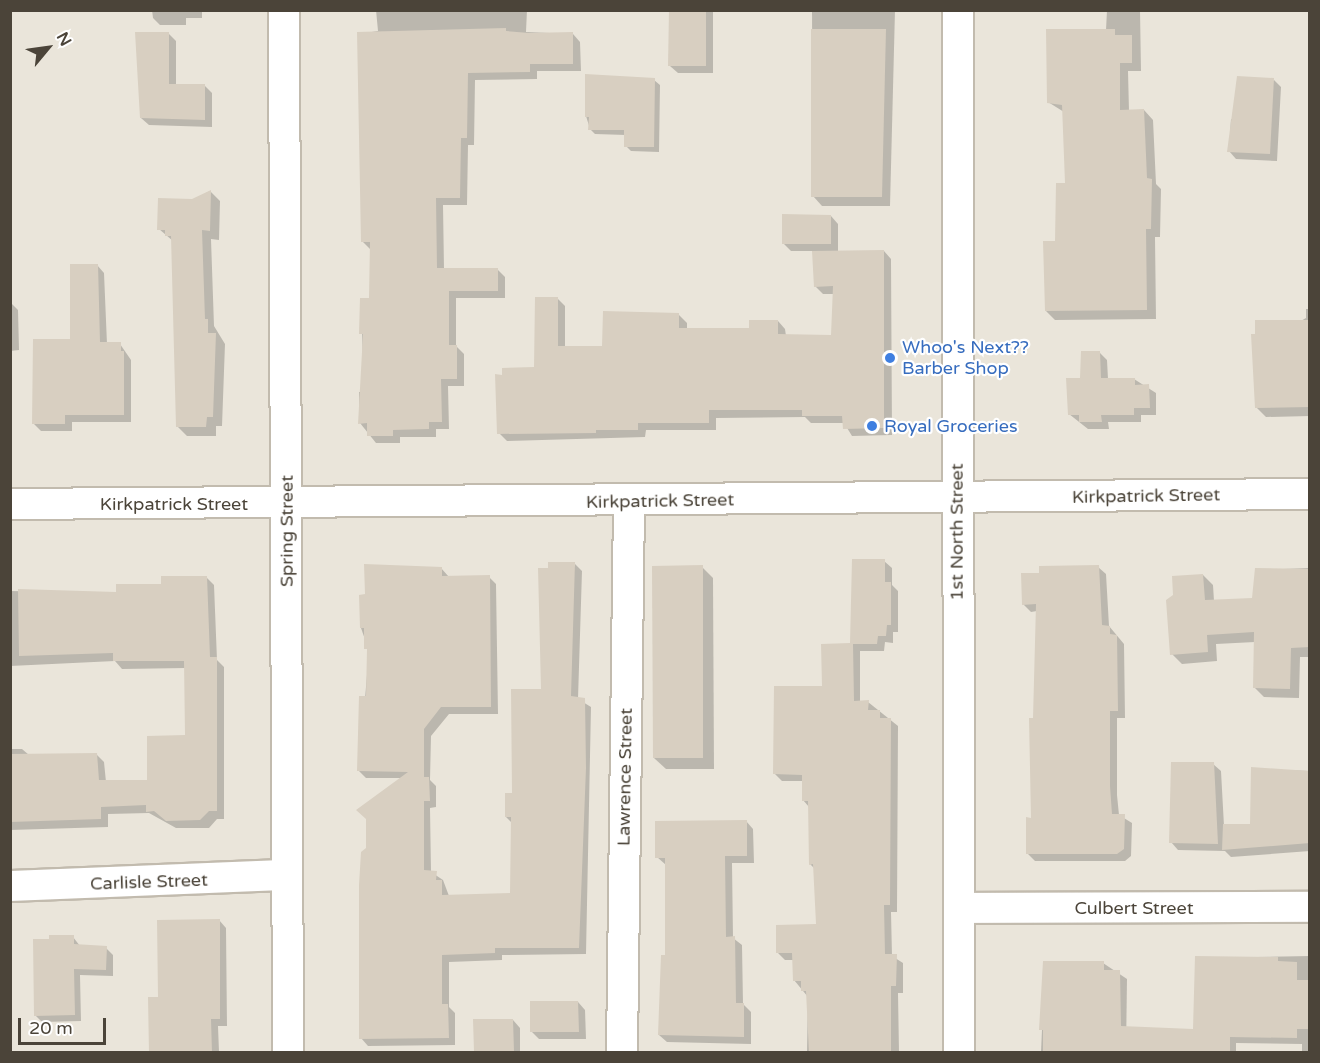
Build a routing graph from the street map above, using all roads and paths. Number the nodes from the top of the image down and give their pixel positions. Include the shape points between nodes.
1 (284, 10) edge
2 (958, 10) edge
3 (1310, 494) edge
4 (956, 498) junction
5 (629, 501) junction
6 (10, 504) edge
7 (287, 504) junction
8 (286, 875) junction
9 (10, 886) edge
10 (1310, 907) edge
11 (959, 908) junction
12 (288, 1053) edge
13 (622, 1053) edge
14 (959, 1053) edge

1 - 7 street, Spring Street
2 - 4 street, 1st North Street
3 - 4 street, Kirkpatrick Street
4 - 5 street, Kirkpatrick Street
4 - 11 street, 1st North Street
5 - 7 street, Kirkpatrick Street
5 - 13 street, Lawrence Street
6 - 7 street, Kirkpatrick Street
7 - 8 street, Spring Street
8 - 9 street, Carlisle Street
8 - 12 street, Spring Street
10 - 11 street, Culbert Street
11 - 14 street, 1st North Street

